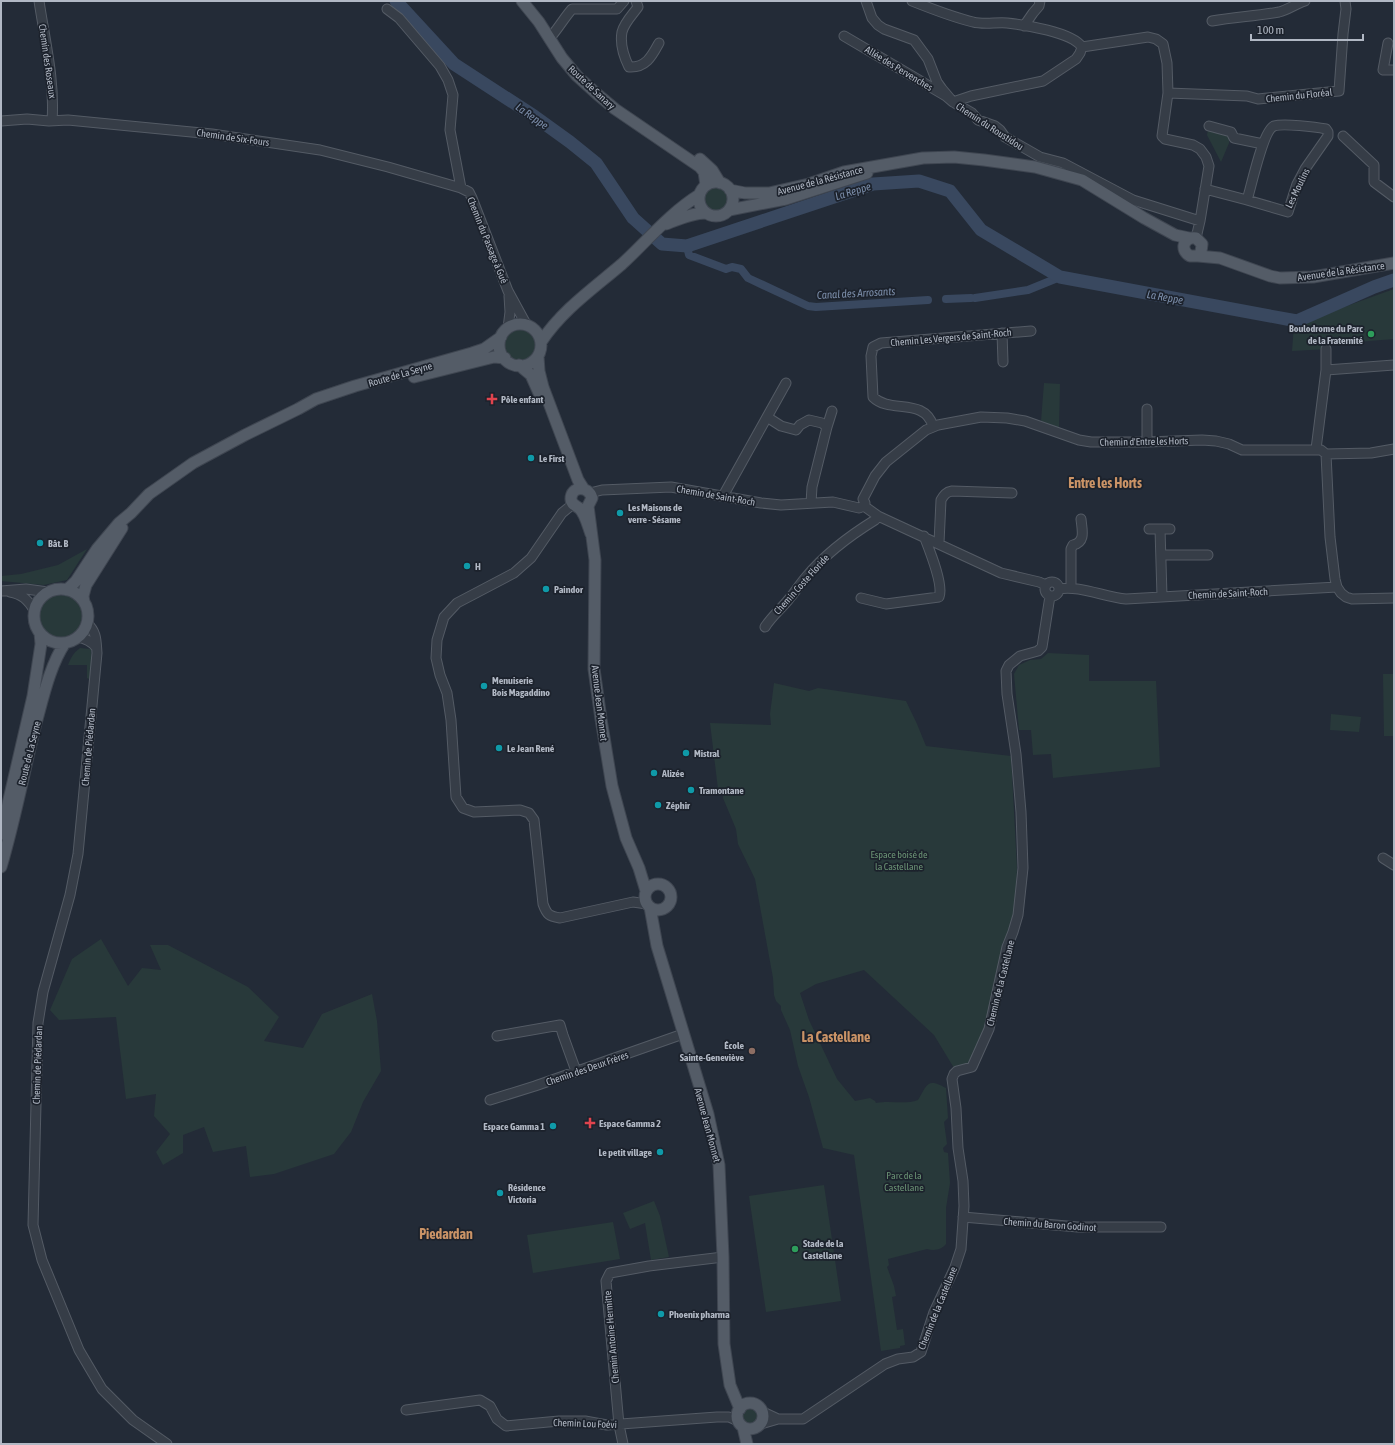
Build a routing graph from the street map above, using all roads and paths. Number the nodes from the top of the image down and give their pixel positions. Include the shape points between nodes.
1 (39, 1) edge
2 (522, 1) edge
3 (624, 1) edge
4 (636, 1) edge
5 (866, 1) edge
6 (912, 1) edge
7 (1040, 1) edge
8 (1305, 1) edge
9 (1345, 1) edge
10 (387, 9) dead end
11 (1212, 21) dead end
12 (1024, 26) junction
13 (844, 36) dead end
14 (550, 39) junction
15 (659, 43) dead end
16 (1388, 43) dead end
17 (1082, 47) junction
18 (1394, 70) edge
19 (1168, 93) junction
20 (953, 102) junction
21 (1, 121) edge
22 (52, 121) junction
23 (641, 125) junction
24 (1209, 126) dead end
25 (1343, 136) dead end
26 (1263, 144) junction
27 (909, 160) junction
28 (720, 183) junction
29 (706, 185) junction
30 (463, 189) junction
31 (1205, 189) junction
32 (730, 190) junction
33 (699, 195) junction
34 (1394, 197) edge
35 (1247, 200) junction
36 (729, 210) junction
37 (706, 214) junction
38 (1200, 221) junction
39 (662, 226) junction
40 (1194, 245) junction
41 (1394, 263) edge
42 (508, 291) junction
43 (561, 316) junction
44 (529, 326) junction
45 (508, 328) junction
46 (1031, 331) dead end
47 (1002, 333) junction
48 (501, 337) junction
49 (541, 342) junction
50 (1326, 350) dead end
51 (538, 356) junction
52 (505, 358) junction
53 (1003, 362) dead end
54 (519, 365) junction
55 (1394, 365) edge
56 (1326, 370) junction
57 (786, 382) dead end
58 (298, 409) junction
59 (1147, 409) dead end
60 (832, 411) dead end
61 (767, 417) junction
62 (933, 426) junction
63 (827, 427) junction
64 (1146, 442) junction
65 (1394, 449) edge
66 (1316, 450) junction
67 (1326, 454) junction
68 (582, 491) junction
69 (1012, 493) dead end
70 (723, 496) junction
71 (811, 503) junction
72 (860, 503) junction
73 (580, 506) junction
74 (131, 513) junction
75 (878, 516) junction
76 (1081, 519) dead end
77 (1149, 529) dead end
78 (1170, 529) dead end
79 (1160, 530) junction
80 (924, 536) junction
81 (939, 544) junction
82 (1160, 555) junction
83 (1208, 555) dead end
84 (1046, 585) junction
85 (1337, 587) junction
86 (1071, 588) junction
87 (1059, 589) junction
88 (3, 590) edge
89 (67, 590) junction
90 (48, 592) junction
91 (1050, 596) junction
92 (1162, 596) junction
93 (861, 598) dead end
94 (1394, 598) edge
95 (84, 602) junction
96 (34, 610) junction
97 (87, 623) junction
98 (765, 627) dead end
99 (40, 633) junction
100 (78, 637) junction
101 (65, 643) junction
102 (96, 647) junction
103 (1, 834) edge
104 (1383, 858) dead end
105 (1394, 865) edge
106 (1, 867) edge
107 (639, 868) junction
108 (660, 884) junction
109 (646, 891) junction
110 (633, 902) junction
111 (649, 906) junction
112 (662, 909) junction
113 (655, 935) junction
114 (683, 1034) junction
115 (497, 1036) dead end
116 (576, 1071) junction
117 (490, 1100) dead end
118 (963, 1217) junction
119 (1161, 1227) dead end
120 (723, 1257) junction
121 (406, 1410) dead end
122 (739, 1415) junction
123 (759, 1422) junction
124 (619, 1425) junction
125 (167, 1444) edge
126 (623, 1444) edge
127 (748, 1444) edge

1 - 22 street, Chemin des Roseaux via 54,103
2 - 14 main road, Route de Sanary
3 - 14 street via 617,10 572,9
4 - 15 street via 638,7 622,31 625,60 629,67 644,64
5 - 20 street, Chemin du Roustidou via 872,18 878,25 914,40 928,59 937,82
6 - 12 street via 979,24 1007,23
7 - 12 street
8 - 11 street via 1279,12
9 - 19 street, Chemin du Floréal via 1339,91 1258,98
10 - 30 street, Chemin du Passage à Gué via 399,18 440,66 448,80 453,95 450,130
12 - 17 street via 1075,39
13 - 20 street, Allée des Pervenches
14 - 23 main road, Route de Sanary via 562,58 582,80 615,109
16 - 18 street via 1383,70
17 - 19 street via 1148,37 1156,39 1163,44 1167,63
17 - 20 street via 1076,59 1043,81
19 - 31 street via 1162,136 1200,149 1209,166
20 - 38 street, Chemin du Roustidou via 972,113 978,120 995,126 1005,137 1040,157 1063,163 1134,200
21 - 22 street, Chemin de Six-Fours
22 - 30 street, Chemin de Six-Fours via 68,120 212,134 320,150
23 - 28 main road, Route de Sanary via 690,151 712,170
23 - 29 main road, Route de Sanary via 700,167 704,172
24 - 26 street via 1231,132 1234,138
25 - 34 street via 1374,165 1374,182
26 - 35 street
26 - 35 street, Les Moulins via 1268,130 1274,126 1318,128 1326,129 1328,132 1328,136 1297,184 1288,212
27 - 32 main road, Avenue de la Résistance via 844,172 809,184 769,193
27 - 36 main road, Avenue de la Résistance via 786,199
27 - 40 main road, Avenue de la Résistance via 961,158 1014,164 1063,174 1129,216
28 - 29 main road
28 - 32 main road
29 - 33 main road
30 - 42 street, Chemin du Passage à Gué via 469,192 472,198
31 - 35 street, Les Moulins
31 - 38 street
32 - 36 main road via 733,200
33 - 37 main road via 700,206
33 - 39 main road
36 - 37 main road via 721,216
37 - 39 main road via 678,219
38 - 40 street
39 - 43 main road
40 - 41 main road, Avenue de la Résistance via 1220,258 1280,278 1313,277
42 - 44 street, Chemin du Passage à Gué
42 - 45 street, Chemin du Passage à Gué
43 - 44 main road via 545,324
43 - 49 main road
44 - 45 main road via 514,325
44 - 49 main road via 537,332
45 - 48 main road
46 - 47 street, Chemin Les Vergers de Saint-Roch
47 - 53 street
47 - 62 street, Chemin Les Vergers de Saint-Roch via 881,343 873,347 873,397 884,403 923,411
48 - 52 main road via 499,345
48 - 58 main road, Route de La Seyne via 484,349 355,386 316,399
49 - 51 main road
50 - 56 street
51 - 54 main road via 530,363
51 - 68 main road via 543,387
52 - 54 main road
52 - 58 main road, Route de La Seyne via 494,357 473,362
54 - 68 main road, Avenue Jean Monnet via 531,375 570,475
55 - 56 street
56 - 66 street
57 - 61 street
58 - 74 main road, Route de La Seyne via 193,463 149,494
59 - 64 street
60 - 63 street
61 - 63 street via 781,426 796,430 809,420
61 - 70 street
62 - 64 street, Chemin d'Entre les Horts via 981,417 1007,418 1079,440
62 - 72 street, Chemin d'Entre les Horts via 886,462
63 - 71 street via 812,487
64 - 66 street, Chemin d'Entre les Horts via 1202,440 1230,444 1242,450
65 - 67 street via 1371,453
66 - 67 street, Chemin d'Entre les Horts
67 - 85 street via 1330,537
68 - 70 street, Chemin de Saint-Roch via 671,487
68 - 73 main road, Avenue Jean Monnet via 571,499
68 - 73 main road, Avenue Jean Monnet via 591,501
69 - 81 street via 948,492 941,500
70 - 71 street, Chemin de Saint-Roch via 761,504
71 - 72 street, Chemin de Saint-Roch
72 - 75 street, Chemin de Saint-Roch
73 - 107 main road, Avenue Jean Monnet via 591,534 595,566 594,669 598,703 619,812 626,838
73 - 110 street via 562,513 531,558 514,573 457,603 444,618 437,640 436,658 447,693 451,720 456,797 464,808 474,812 520,810 529,813 534,820 545,911 550,916 560,918
74 - 89 main road, Route de La Seyne via 119,523
74 - 95 main road, Route de La Seyne via 86,586
75 - 80 street, Chemin de Saint-Roch
75 - 98 street, Chemin Coste Floride via 825,556
76 - 86 street via 1082,538 1070,549
77 - 79 street
78 - 79 street
79 - 82 street
80 - 81 street, Chemin de Saint-Roch
80 - 93 street via 940,586 939,597 886,604
81 - 84 street, Chemin de Saint-Roch via 1001,573
82 - 83 street
82 - 92 street
84 - 87 street via 1055,583
84 - 91 street via 1045,592
85 - 92 street, Chemin de Saint-Roch
85 - 94 street via 1346,597 1352,599
86 - 87 street, Chemin de Saint-Roch
86 - 92 street, Chemin de Saint-Roch via 1126,599
87 - 91 street via 1055,595
88 - 90 street via 26,589
88 - 96 street via 25,598
89 - 90 main road via 57,589
89 - 95 main road via 80,596
90 - 96 main road via 39,600
91 - 118 street, Chemin de la Castellane via 1042,647 1038,651 1020,656 1006,671 1021,812 1022,868 1018,914 1007,946 989,1029 972,1067 957,1071 952,1079 963,1181
95 - 97 main road
96 - 99 main road via 36,626
97 - 100 main road
97 - 102 street, Chemin de Piédardan via 97,638
99 - 101 main road via 48,640
99 - 103 main road, Route de La Seyne via 41,644 32,696
100 - 101 main road
100 - 102 street via 85,638
101 - 106 main road, Route de La Seyne via 55,662 41,704
102 - 125 street, Chemin de Piédardan via 78,854 70,895 43,992 39,1019 33,1225 42,1260 78,1350 102,1389 133,1420
104 - 105 street
107 - 108 main road, Avenue Jean Monnet
107 - 109 main road, Avenue Jean Monnet
108 - 109 main road via 652,885
108 - 112 main road via 667,888 670,896 668,904
109 - 110 street
109 - 111 main road via 645,900
110 - 111 street
111 - 112 main road
111 - 113 main road, Avenue Jean Monnet
112 - 113 main road
113 - 114 main road, Avenue Jean Monnet
114 - 116 street, Chemin des Deux Frères
114 - 120 main road, Avenue Jean Monnet via 709,1120 719,1165
115 - 116 street via 560,1025
116 - 117 street, Chemin des Deux Frères
118 - 119 street, Chemin du Baron Godinot via 1078,1227
118 - 123 street, Chemin de la Castellane via 960,1249 934,1312 921,1352 914,1357 885,1364 803,1419
120 - 122 main road, Avenue Jean Monnet via 727,1374
120 - 124 street, Chemin Antoine Hermitte via 610,1273 606,1281
121 - 124 street, Chemin Lou Foévi via 480,1400 490,1406 497,1420 506,1426 559,1421
122 - 123 main road via 748,1429
122 - 123 main road, Avenue Jean Monnet via 752,1404 758,1406
122 - 124 street, Chemin Lou Foévi
122 - 127 main road
123 - 127 main road
124 - 126 street, Chemin Antoine Hermitte

